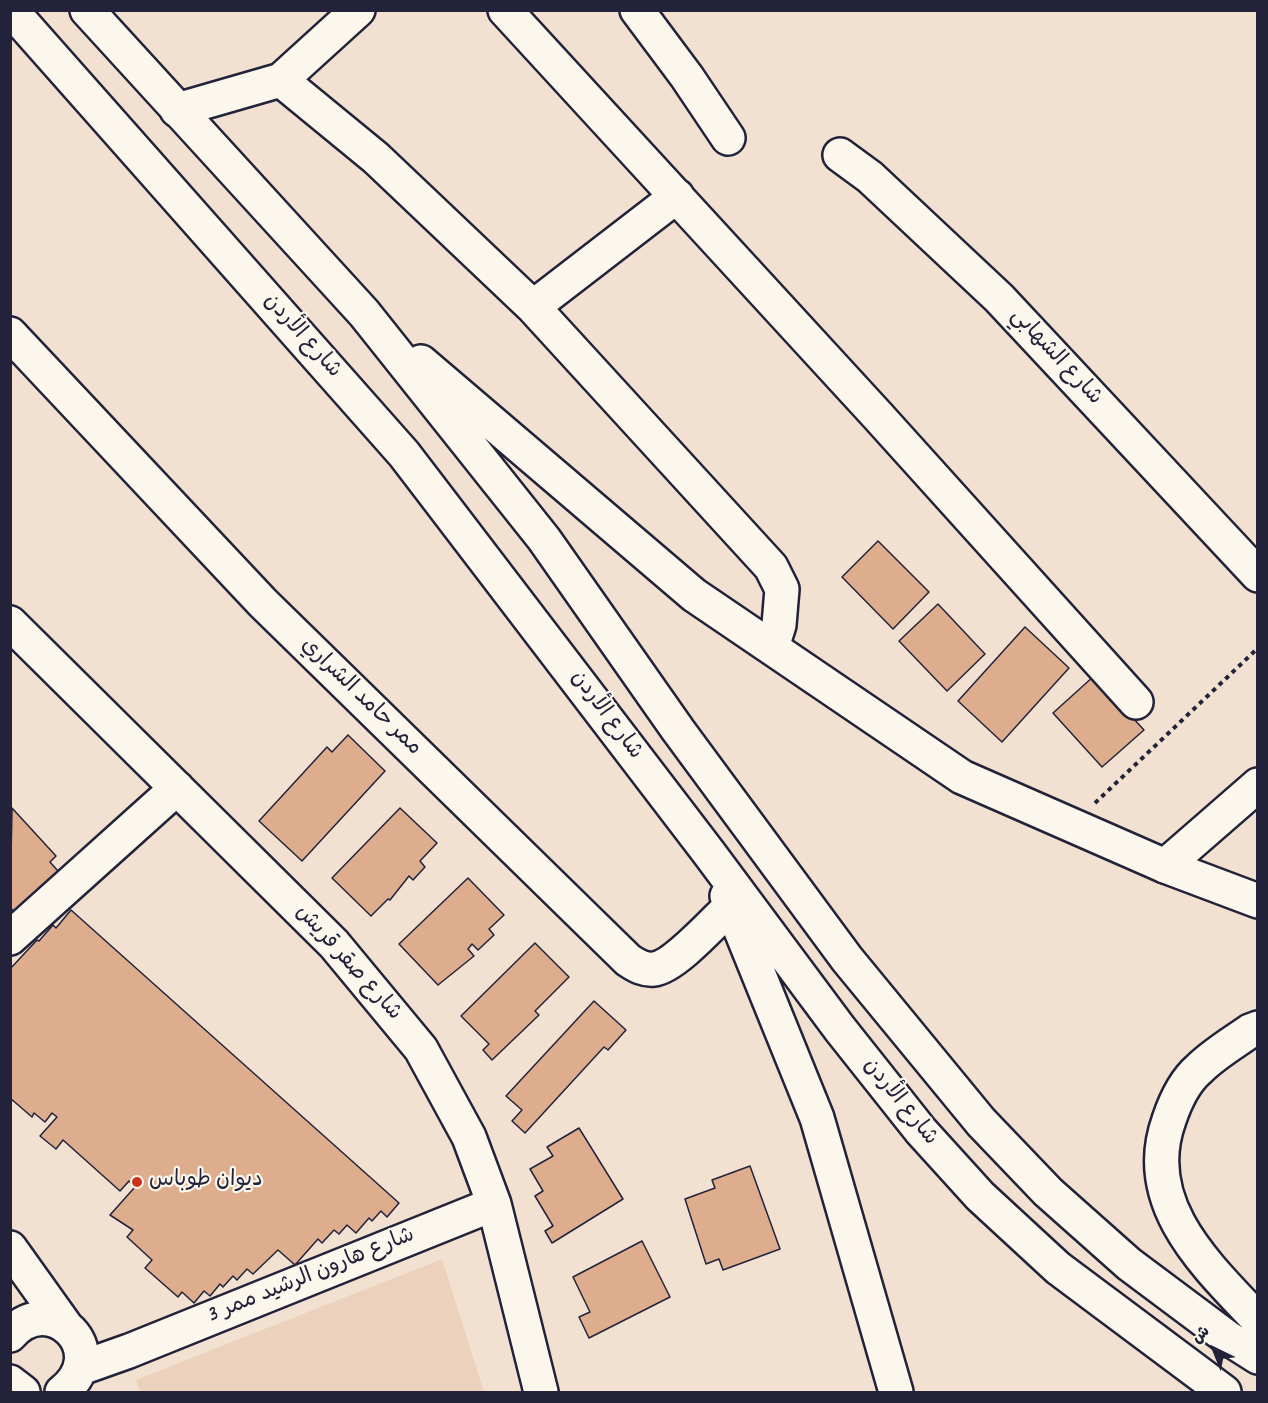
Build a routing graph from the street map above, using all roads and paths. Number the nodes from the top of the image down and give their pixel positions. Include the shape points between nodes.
1 (11, 10) edge
2 (87, 10) edge
3 (358, 10) edge
4 (505, 10) edge
5 (637, 10) edge
6 (282, 80) junction
7 (177, 110) junction
8 (728, 138) dead end
9 (840, 155) dead end
10 (677, 196) junction
11 (533, 307) junction
12 (364, 313) junction
13 (10, 334) edge
14 (1257, 575) edge
15 (10, 623) edge
16 (772, 647) junction
17 (1257, 648) edge
18 (1136, 702) dead end
19 (1257, 785) edge
20 (177, 788) junction
21 (1102, 796) dead end
22 (709, 853) junction
23 (1165, 866) junction
24 (1257, 901) edge
25 (731, 906) junction
26 (10, 938) edge
27 (1257, 1028) edge
28 (494, 1204) junction
29 (10, 1248) edge
30 (1257, 1320) edge
31 (10, 1335) edge
32 (1257, 1357) edge
33 (76, 1365) edge
34 (10, 1382) edge
35 (23, 1392) edge
36 (541, 1392) edge
37 (896, 1392) edge
38 (1224, 1392) edge

1 - 22 main road, شارع الأردن via 405,454
2 - 7 main road
3 - 6 main road
4 - 10 main road
5 - 8 main road
6 - 7 main road
6 - 11 main road via 376,158
7 - 12 main road
9 - 14 main road, شارع الشهابي via 870,177 999,298
10 - 11 main road
10 - 18 main road
11 - 16 main road via 771,567 782,589 779,625
12 - 16 main road via 694,595
12 - 32 main road via 544,538 678,730 848,959 981,1122 1048,1192 1129,1264
13 - 25 main road, ممر حامد الشراري via 263,603 628,960 641,969 656,969 672,961
15 - 20 main road, شارع صقر قريش
16 - 23 main road via 962,777
17 - 21 path
19 - 23 main road
20 - 26 main road
20 - 28 main road, شارع صقر قريش via 334,944 421,1049 469,1137
22 - 25 main road
22 - 38 main road, شارع الأردن via 840,1029 921,1131 980,1196 1058,1268
23 - 24 main road
25 - 37 main road via 817,1118
27 - 30 main road via 1197,1070 1176,1101 1164,1134 1161,1172 1172,1211 1192,1248
28 - 33 main road, شارع هارون الرشيد ممر 3 via 129,1351
28 - 36 main road, شارع صقر قريش
29 - 33 main road
31 - 33 main road, شارع هارون الرشيد ممر 3 via 28,1321 53,1320
34 - 35 main road

